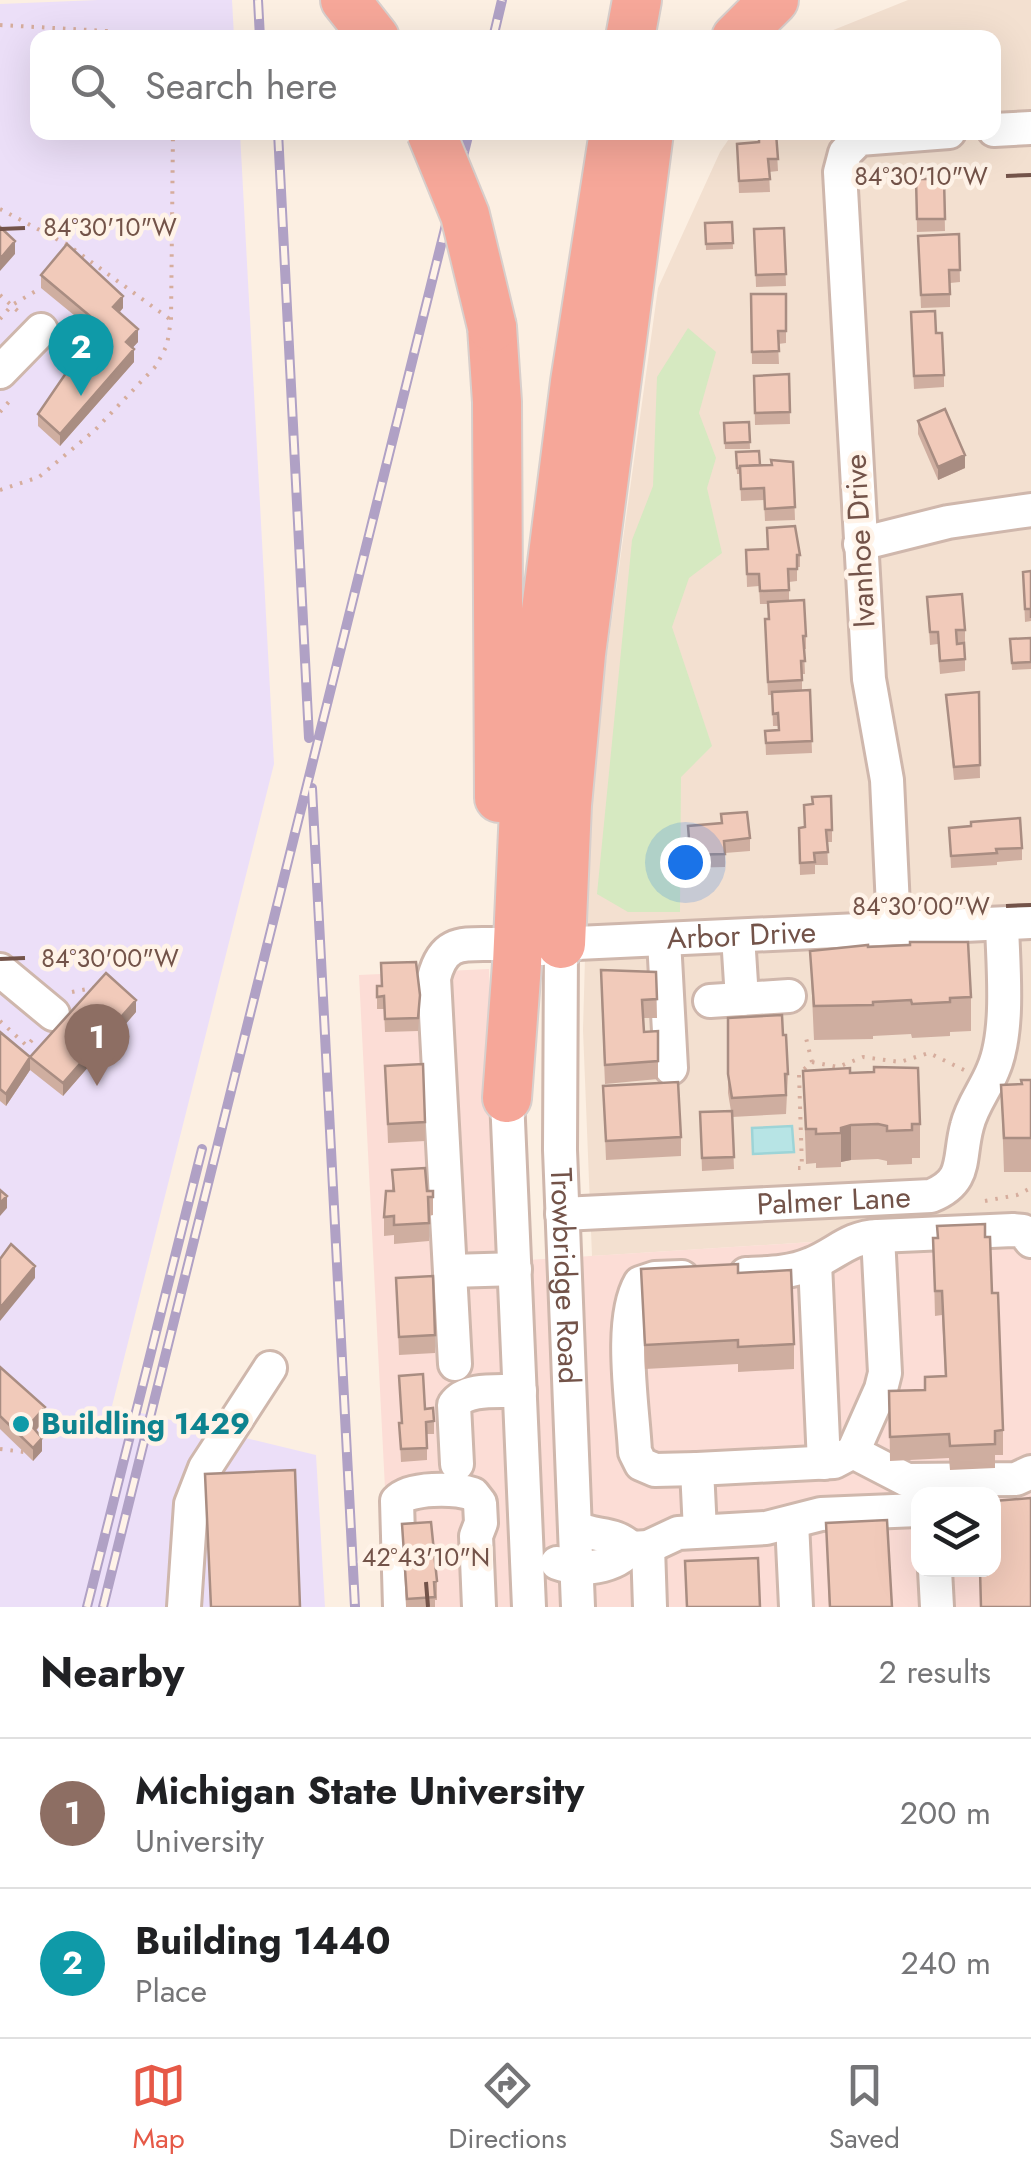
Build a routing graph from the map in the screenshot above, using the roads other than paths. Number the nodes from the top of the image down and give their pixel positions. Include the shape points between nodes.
1 (345, 0) edge
2 (637, 0) edge
3 (669, 0) edge
4 (774, 0) edge
5 (369, 30) edge
6 (631, 30) edge
7 (664, 30) edge
8 (744, 30) edge
9 (1031, 128) edge
10 (1001, 130) edge
11 (434, 140) edge
12 (613, 140) edge
13 (648, 140) edge
14 (674, 140) edge
15 (858, 140) edge
16 (640, 208) junction
17 (41, 330) dead end
18 (0, 372) edge
19 (1031, 510) edge
20 (860, 544) junction
21 (1016, 923) edge
22 (894, 928) junction
23 (738, 936) junction
24 (664, 940) junction
25 (560, 944) junction
26 (509, 954) junction
27 (0, 970) edge
28 (788, 996) dead end
29 (62, 1003) road end
30 (671, 1068) dead end
31 (507, 1098) joint
32 (562, 1214) junction
33 (514, 1231) junction
34 (878, 1236) junction
35 (1031, 1241) edge
36 (815, 1263) junction
37 (515, 1269) junction
38 (450, 1271) junction
39 (568, 1334) junction
40 (455, 1364) dead end
41 (270, 1368) dead end
42 (884, 1373) junction
43 (520, 1390) junction
44 (909, 1402) edge
45 (839, 1457) junction
46 (456, 1464) dead end
47 (697, 1469) junction
48 (1031, 1472) edge
49 (911, 1484) edge
50 (1031, 1505) edge
51 (1001, 1507) edge
52 (792, 1522) junction
53 (575, 1527) junction
54 (700, 1532) junction
55 (640, 1547) junction
56 (576, 1566) junction
57 (935, 1577) edge
58 (184, 1607) edge
59 (400, 1607) edge
60 (479, 1607) edge
61 (529, 1607) edge
62 (578, 1607) edge
63 (650, 1607) edge
64 (796, 1607) edge
65 (937, 1607) edge

1 - 5 highway
2 - 6 highway
3 - 7 highway
4 - 8 highway
9 - 10 street
11 - 26 highway, bridge via 465,215 492,327
12 - 26 highway via 575,382
13 - 16 highway
14 - 16 highway
15 - 20 street, Ivanhoe Drive via 840,172
16 - 25 highway via 580,654
17 - 18 street
19 - 20 street
20 - 22 street, Ivanhoe Drive via 869,680 886,780
21 - 22 street, Arbor Drive
21 - 32 street, Palmer Lane via 994,1069 976,1099 949,1188 931,1196
22 - 23 street, Arbor Drive
23 - 24 street, Arbor Drive
23 - 28 street via 726,1000
24 - 25 street, Arbor Drive
24 - 30 street
25 - 26 street, Arbor Drive
25 - 32 street, Trowbridge Road
26 - 31 highway
26 - 38 street, Arbor Drive via 458,946 446,950 434,978
27 - 29 street
31 - 33 street, Trowbridge Road
32 - 39 street, Trowbridge Road
33 - 37 street, Trowbridge Road
33 - 39 street via 531,1344 553,1350
34 - 35 street via 1013,1230
34 - 36 street via 848,1241
34 - 42 street
36 - 45 street
36 - 47 street via 640,1283 628,1326 635,1452 641,1464 656,1470
37 - 38 street
37 - 43 street, Trowbridge Road
38 - 40 street
39 - 53 street, Trowbridge Road
41 - 58 street via 205,1468 191,1504
42 - 44 street
42 - 45 street via 882,1389
43 - 46 street via 458,1398
43 - 56 street via 536,1443 543,1544 556,1562
43 - 61 street, Trowbridge Road
45 - 47 street
45 - 49 street
47 - 54 street
48 - 49 street via 1016,1479
49 - 52 street
50 - 51 street
52 - 54 street
52 - 64 street
53 - 55 street
53 - 56 street, Trowbridge Road
54 - 55 street
55 - 56 street via 612,1564
55 - 63 street
56 - 62 street, Trowbridge Road
57 - 65 street
59 - 60 street via 399,1497 454,1490 480,1502

